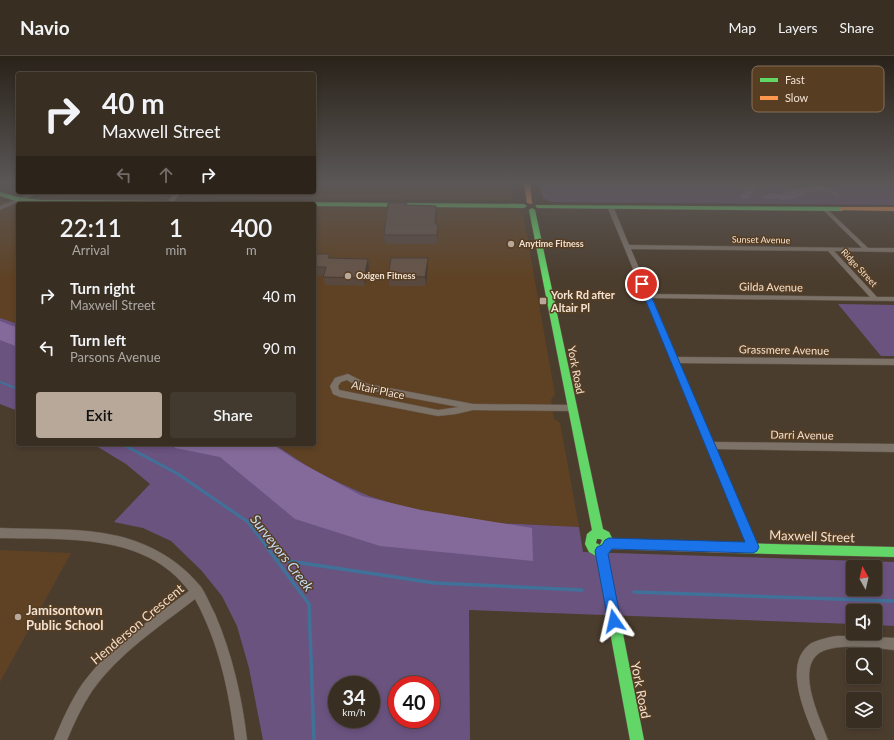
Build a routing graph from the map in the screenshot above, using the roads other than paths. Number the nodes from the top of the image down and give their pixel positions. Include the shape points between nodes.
1 (533, 215) edge
2 (614, 215) edge
3 (831, 215) edge
4 (627, 247) junction
5 (829, 249) junction
6 (866, 250) junction
7 (894, 250) edge
8 (648, 296) junction
9 (875, 298) junction
10 (894, 299) edge
11 (675, 360) junction
12 (894, 362) edge
13 (473, 407) junction
14 (571, 408) junction
15 (710, 446) junction
16 (894, 448) edge
17 (0, 533) edge
18 (598, 534) junction
19 (609, 544) junction
20 (753, 547) junction
21 (601, 551) junction
22 (894, 552) edge
23 (196, 591) junction
24 (894, 644) edge
25 (60, 740) edge
26 (241, 740) edge
27 (637, 740) edge
28 (822, 740) edge

1 - 14 street, York Road
2 - 4 street
3 - 6 street
4 - 5 street, Sunset Avenue
4 - 8 street
5 - 6 street, Sunset Avenue
5 - 9 street, Ridge Street
6 - 7 street, Sunset Avenue
8 - 9 street, Gilda Avenue
8 - 11 street
9 - 10 street, Gilda Avenue
11 - 12 street, Grassmere Avenue
11 - 15 street
13 - 13 street, Altair Place via 438,413 340,394 334,386 338,380 348,377 368,387
13 - 14 street, Altair Place
14 - 18 street, York Road
15 - 16 street, Darri Avenue
15 - 20 street
17 - 23 street via 96,537 130,544 149,551 167,562
18 - 19 street via 605,537
18 - 21 street via 592,536 590,542 593,548
19 - 20 street, Maxwell Street
19 - 21 street
20 - 22 street, Maxwell Street
21 - 27 street, York Road
23 - 25 street, Henderson Crescent via 102,670 81,697
23 - 26 street via 211,616 226,661
24 - 28 street via 828,643 816,648 807,658 803,672 803,687

